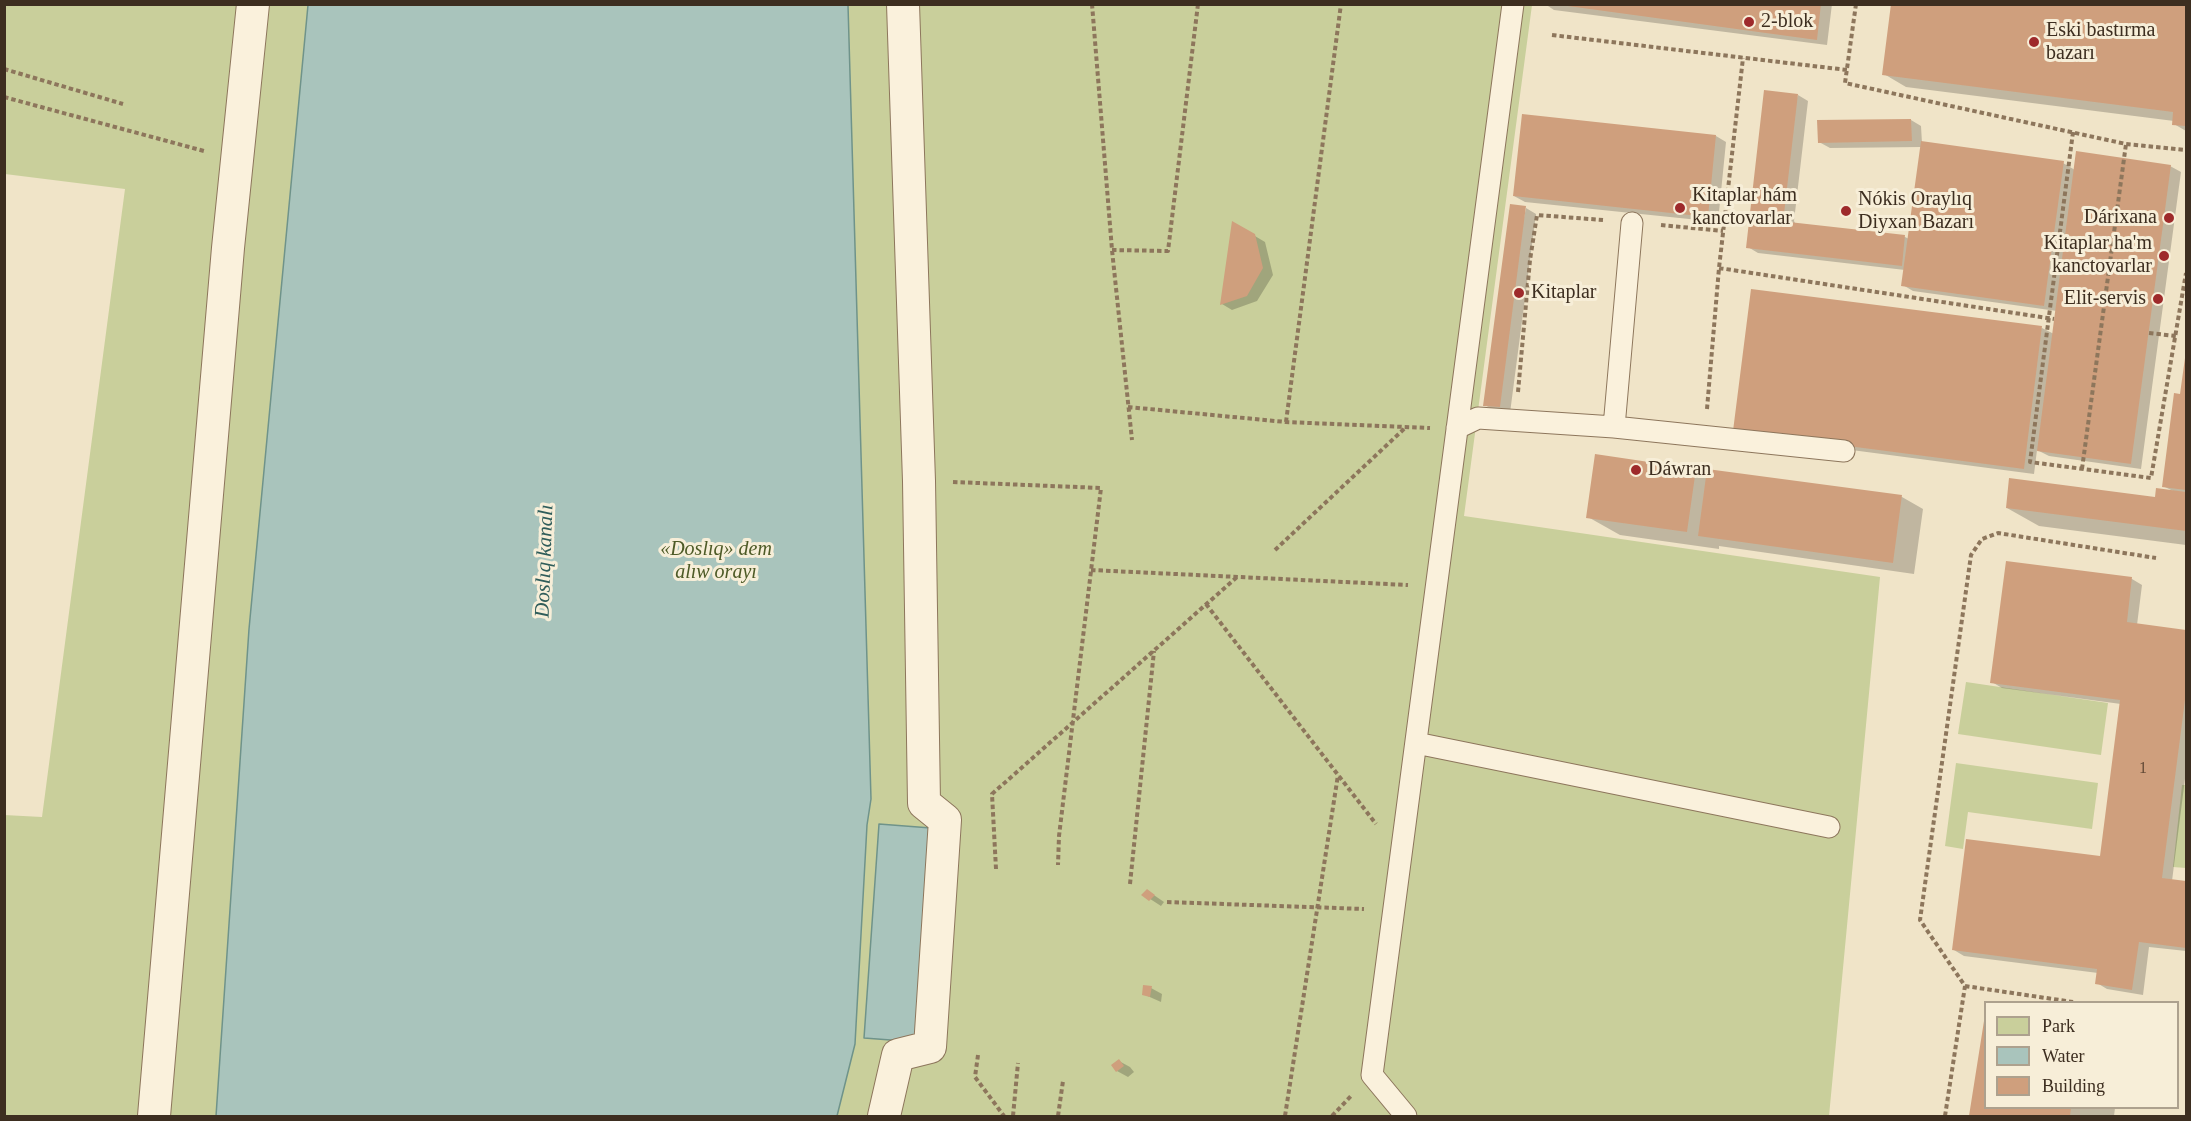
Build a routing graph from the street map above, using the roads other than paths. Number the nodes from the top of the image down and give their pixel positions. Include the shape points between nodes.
1 (253, 4) edge
2 (903, 4) edge
3 (1513, 4) edge
4 (1632, 223) road end
5 (1614, 427) junction
6 (1457, 428) junction
7 (1844, 451) dead end
8 (1416, 743) junction
9 (1829, 827) dead end
10 (154, 1116) edge
11 (884, 1116) edge
12 (1406, 1116) edge

1 - 10 street via 236,160
2 - 11 street via 919,481 924,803 945,820 930,1047 898,1055
3 - 6 lane
4 - 5 lane
5 - 6 lane via 1478,418
5 - 7 lane
6 - 8 lane
8 - 9 lane
8 - 12 lane via 1372,1075

